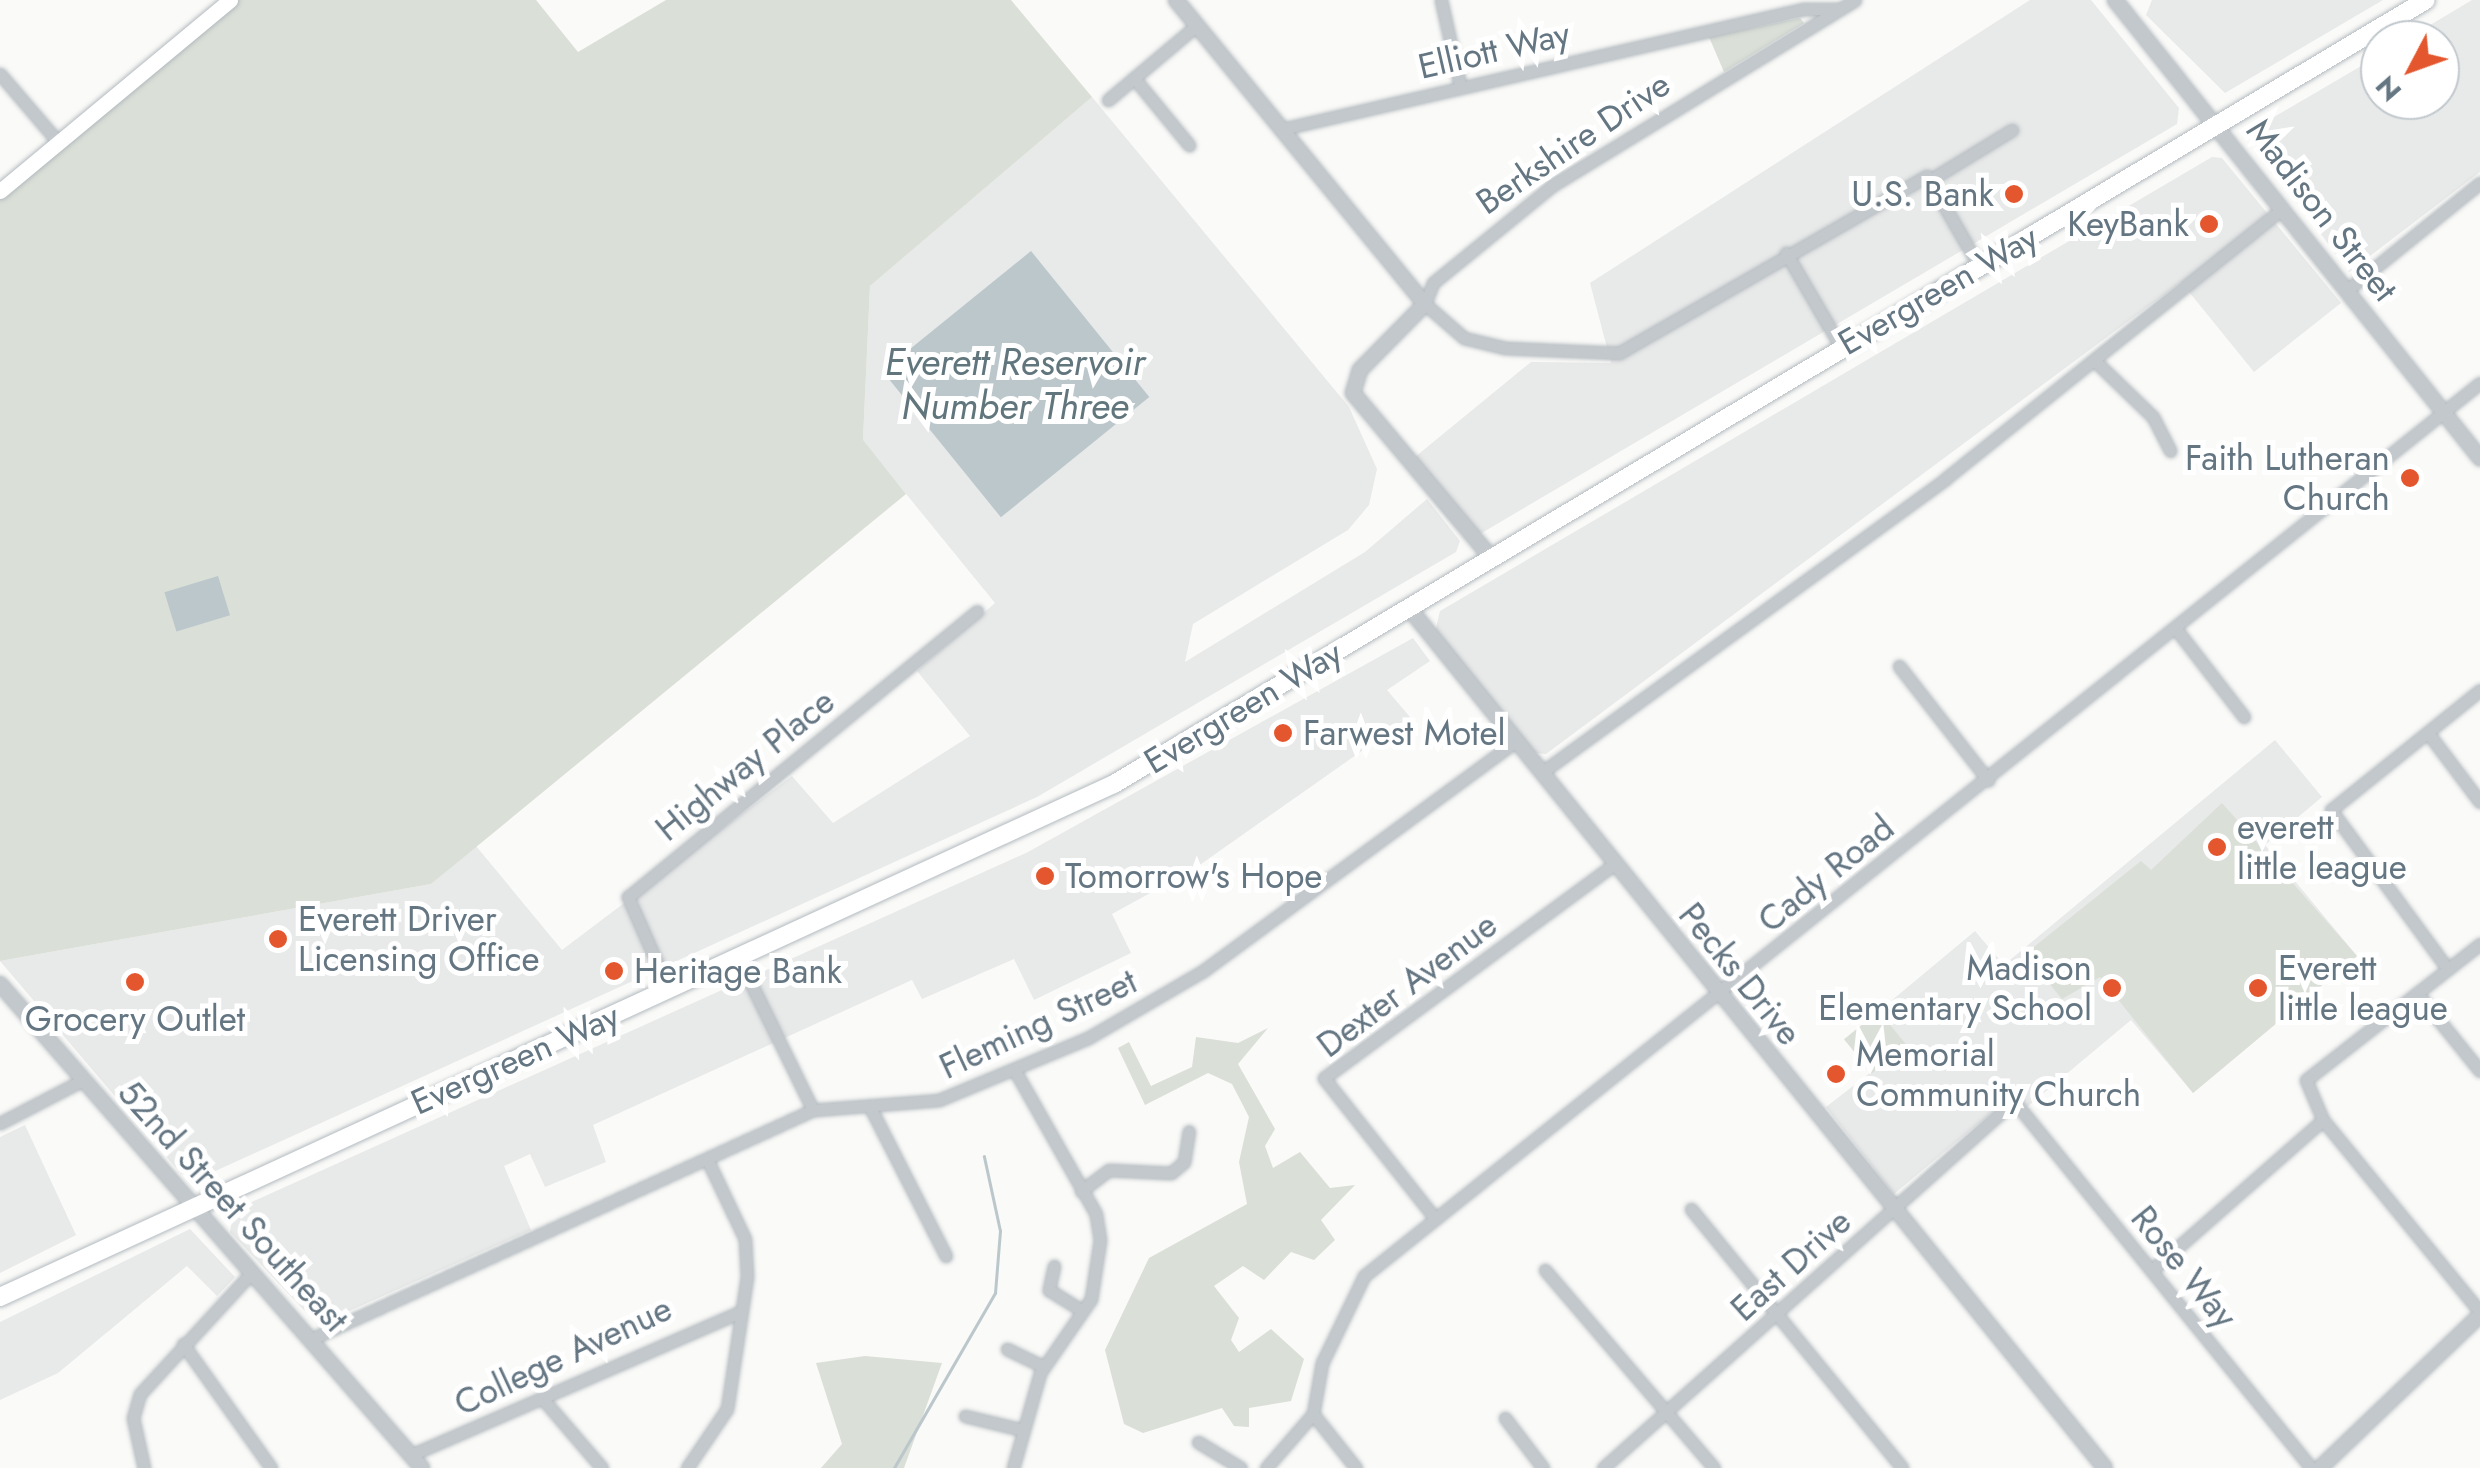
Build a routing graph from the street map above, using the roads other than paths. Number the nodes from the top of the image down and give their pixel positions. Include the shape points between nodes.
1 (230, 0) edge
2 (1176, 0) edge
3 (1440, 0) edge
4 (1855, 0) edge
5 (2426, 0) edge
6 (2123, 2) edge
7 (1833, 4) edge
8 (1197, 25) junction
9 (0, 74) edge
10 (1134, 78) junction
11 (1460, 85) junction
12 (1108, 100) dead end
13 (2219, 125) junction
14 (1282, 128) junction
15 (2012, 130) dead end
16 (58, 142) junction
17 (1190, 145) dead end
18 (1930, 180) junction
19 (2480, 183) edge
20 (0, 191) edge
21 (2283, 208) junction
22 (1786, 253) junction
23 (1979, 266) junction
24 (2346, 290) junction
25 (1425, 304) junction
26 (1840, 347) junction
27 (2094, 360) junction
28 (2480, 383) edge
29 (2443, 412) junction
30 (2170, 451) dead end
31 (2480, 458) edge
32 (1493, 560) junction
33 (1408, 608) junction
34 (977, 611) dead end
35 (2176, 630) junction
36 (1899, 666) dead end
37 (2480, 690) edge
38 (2244, 717) dead end
39 (2428, 733) junction
40 (1514, 742) junction
41 (1541, 773) junction
42 (1988, 780) junction
43 (2480, 802) edge
44 (1613, 866) junction
45 (2480, 944) edge
46 (738, 958) junction
47 (2447, 968) junction
48 (0, 984) edge
49 (669, 990) junction
50 (2417, 993) junction
51 (1717, 995) junction
52 (1015, 1071) junction
53 (2480, 1071) edge
54 (82, 1081) junction
55 (2014, 1101) joint
56 (870, 1108) junction
57 (813, 1110) junction
58 (2323, 1120) junction
59 (0, 1123) edge
60 (1189, 1130) dead end
61 (708, 1161) junction
62 (1082, 1191) junction
63 (192, 1203) junction
64 (1691, 1209) dead end
65 (1894, 1209) junction
66 (1434, 1217) junction
67 (946, 1256) dead end
68 (1054, 1266) dead end
69 (1545, 1270) dead end
70 (2152, 1270) junction
71 (252, 1272) junction
72 (0, 1297) edge
73 (1082, 1311) junction
74 (740, 1312) junction
75 (2480, 1313) edge
76 (1777, 1316) junction
77 (311, 1339) junction
78 (183, 1344) junction
79 (1007, 1349) dead end
80 (1044, 1367) junction
81 (542, 1398) junction
82 (1668, 1411) junction
83 (1313, 1414) junction
84 (965, 1416) dead end
85 (1504, 1418) dead end
86 (1020, 1429) junction
87 (1198, 1442) dead end
88 (411, 1456) junction
89 (144, 1468) edge
90 (272, 1468) edge
91 (422, 1468) edge
92 (602, 1468) edge
93 (687, 1468) edge
94 (1014, 1468) edge
95 (1241, 1468) edge
96 (1266, 1468) edge
97 (1356, 1468) edge
98 (1543, 1468) edge
99 (1603, 1468) edge
100 (1714, 1468) edge
101 (1902, 1468) edge
102 (2104, 1468) edge
103 (2310, 1468) edge
104 (2320, 1468) edge

1 - 16 main road
2 - 8 street
3 - 11 street
4 - 7 street, Berkshire Drive
5 - 13 main road, Evergreen Way
6 - 13 street, Madison Street
7 - 11 street, Elliott Way
7 - 25 street, Berkshire Drive via 1553,185 1434,284
8 - 10 street
8 - 14 street
9 - 16 street
10 - 12 street
10 - 17 street
11 - 14 street, Elliott Way
13 - 21 street, Madison Street
13 - 23 main road, Evergreen Way
14 - 25 street
15 - 18 street
16 - 20 main road
18 - 22 street
18 - 23 street
19 - 24 street
21 - 24 street, Madison Street
21 - 27 street
22 - 25 street via 1597,357 1464,338
22 - 26 street
23 - 26 main road, Evergreen Way
24 - 29 street, Madison Street
25 - 32 street, Berkshire Drive via 1360,370 1353,392
26 - 32 main road, Evergreen Way
27 - 30 street via 2154,417
27 - 41 street
28 - 29 street, Cady Road
29 - 31 street, Madison Street
29 - 35 street, Cady Road
32 - 33 main road, Evergreen Way
33 - 40 street, Pecks Drive
33 - 46 main road, Evergreen Way via 1114,784
34 - 49 street, Highway Place via 628,897
35 - 38 street
35 - 42 street, Cady Road
36 - 42 street
37 - 39 street
39 - 43 street
39 - 47 street via 2331,810
40 - 41 street, Pecks Drive
40 - 52 street, Fleming Street via 1203,971
41 - 44 street, Pecks Drive
42 - 51 street, Cady Road
44 - 51 street, Pecks Drive
44 - 66 street, Dexter Avenue via 1324,1078
45 - 47 street
46 - 49 main road, Evergreen Way
46 - 57 street
47 - 50 street
48 - 54 street, 52nd Street Southeast
49 - 63 main road, Evergreen Way
50 - 53 street
50 - 58 street via 2306,1080
51 - 65 street, Pecks Drive
51 - 66 street, Cady Road
52 - 56 street, Fleming Street via 940,1100
52 - 62 street
54 - 59 street
54 - 63 street, 52nd Street Southeast
55 - 65 street, East Drive
55 - 70 street, Rose Way
56 - 57 street, Fleming Street
56 - 67 street
57 - 61 street, Fleming Street
58 - 70 street
58 - 75 street
60 - 62 street via 1184,1162 1172,1173 1108,1170
61 - 74 street via 745,1239
61 - 77 street, Fleming Street
62 - 73 street via 1100,1240
63 - 71 street, 52nd Street Southeast
63 - 72 main road, Evergreen Way
64 - 76 street
65 - 76 street, East Drive
65 - 102 street, Pecks Drive
66 - 83 street, Cady Road via 1343,1306
68 - 73 street via 1049,1290
69 - 82 street
70 - 103 street, Rose Way
71 - 77 street, 52nd Street Southeast
71 - 78 street
73 - 80 street
74 - 81 street, College Avenue
74 - 93 street via 727,1409
75 - 104 street
76 - 82 street, East Drive
76 - 101 street
77 - 88 street, 52nd Street Southeast
78 - 89 street via 140,1394 134,1438
78 - 90 street
79 - 80 street
80 - 86 street
81 - 88 street, College Avenue
81 - 92 street
82 - 99 street, East Drive
82 - 100 street
83 - 96 street, Cady Road
83 - 97 street
84 - 86 street
85 - 98 street
86 - 94 street
87 - 95 street
88 - 91 street, 52nd Street Southeast

